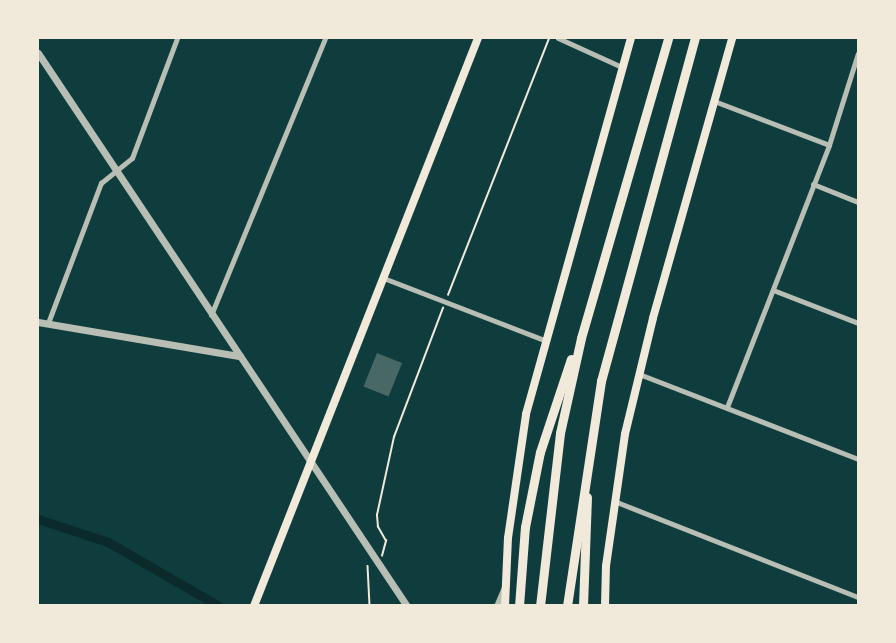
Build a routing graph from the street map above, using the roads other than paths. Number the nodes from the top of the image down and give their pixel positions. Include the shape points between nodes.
1 (177, 38) edge
2 (325, 38) edge
3 (478, 38) edge
4 (558, 38) edge
5 (631, 38) edge
6 (668, 38) edge
7 (694, 38) edge
8 (732, 38) edge
9 (38, 53) edge
10 (858, 53) edge
11 (622, 67) junction
12 (856, 68) edge
13 (714, 101) junction
14 (829, 145) junction
15 (117, 172) junction
16 (813, 184) junction
17 (858, 202) edge
18 (608, 246) junction
19 (386, 279) junction
20 (773, 290) junction
21 (211, 315) junction
22 (38, 322) edge
23 (48, 323) junction
24 (858, 323) edge
25 (544, 340) junction
26 (240, 356) junction
27 (639, 374) junction
28 (727, 407) junction
29 (591, 432) junction
30 (858, 459) edge
31 (311, 461) junction
32 (614, 501) junction
33 (505, 587) junction
34 (858, 597) edge
35 (255, 606) edge
36 (407, 606) edge
37 (497, 606) edge
38 (505, 606) edge
39 (519, 606) edge
40 (540, 606) edge
41 (567, 606) edge
42 (584, 606) edge
43 (605, 606) edge

1 - 15 street via 132,158
2 - 21 street
3 - 19 main road
4 - 11 street
5 - 11 main road
6 - 18 highway
7 - 29 highway
8 - 13 main road
9 - 15 street
10 - 12 street
11 - 25 main road
12 - 14 street
13 - 14 street
13 - 27 main road
14 - 16 street
15 - 21 street
15 - 23 street via 100,183
16 - 17 street
16 - 20 street
18 - 39 highway via 540,452 525,527
18 - 40 highway via 560,433
19 - 25 street
19 - 31 main road
20 - 24 street
20 - 28 street
21 - 26 street
22 - 23 street
23 - 26 street
25 - 33 main road via 526,414
26 - 31 street
27 - 28 street
27 - 32 main road
28 - 30 street
29 - 41 highway
29 - 42 highway
31 - 35 main road
31 - 36 street
32 - 34 street
32 - 43 main road
33 - 37 street
33 - 38 main road

